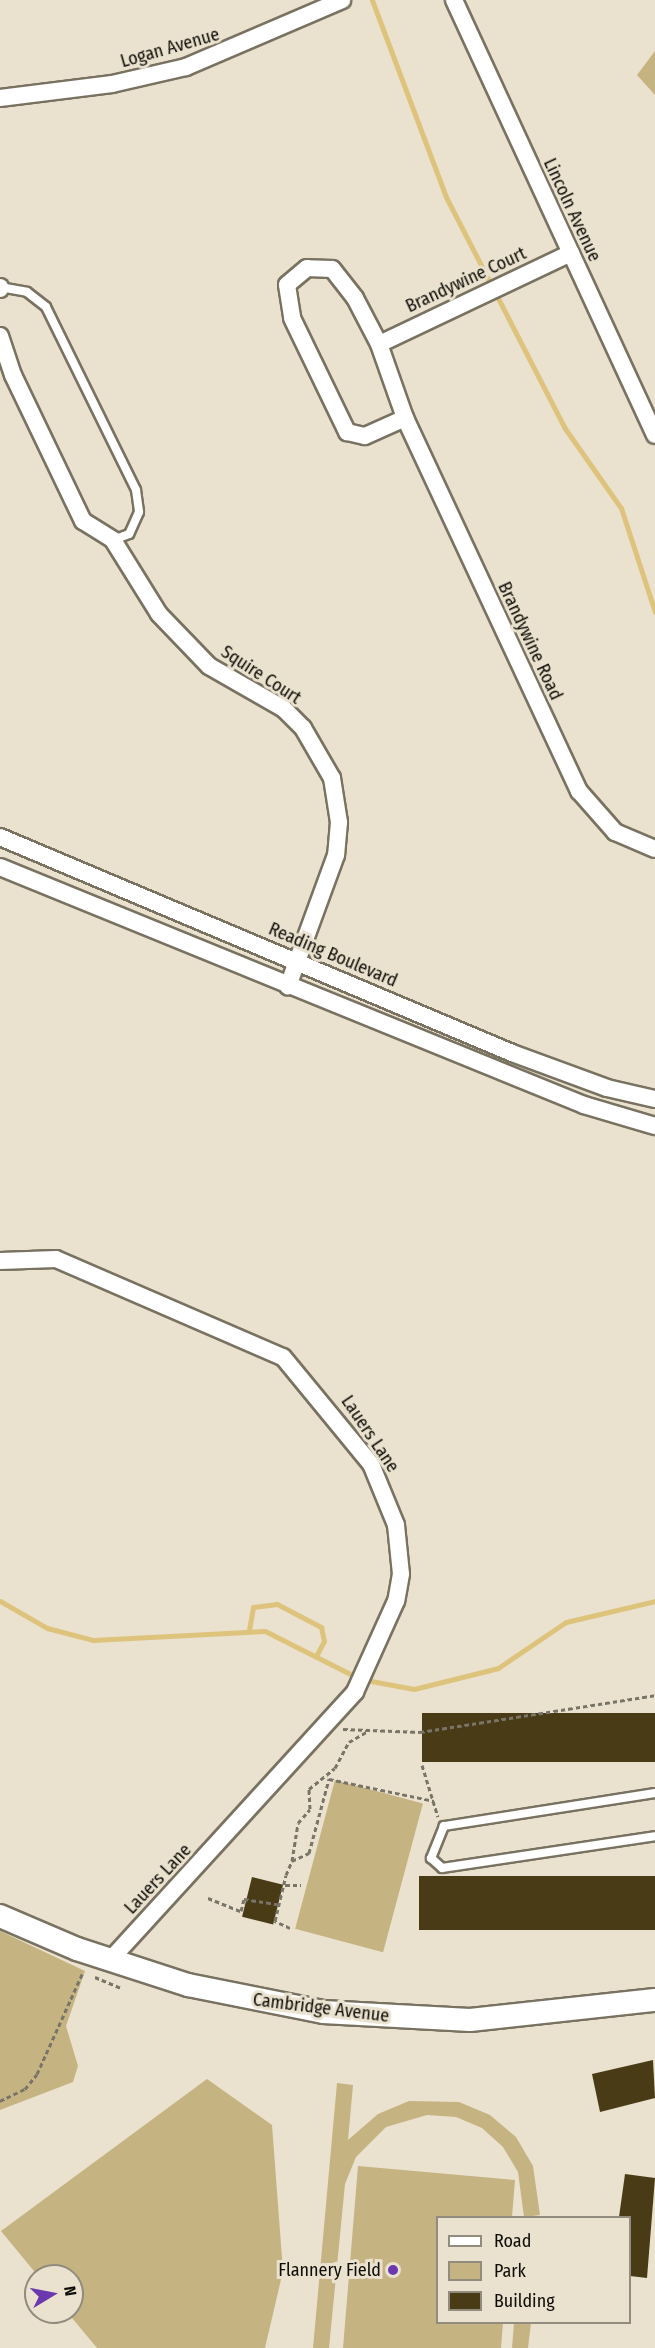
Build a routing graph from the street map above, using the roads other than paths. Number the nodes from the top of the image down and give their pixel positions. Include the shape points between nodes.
1 (342, 0) edge
2 (454, 0) edge
3 (0, 98) edge
4 (571, 253) junction
5 (0, 288) edge
6 (0, 336) edge
7 (379, 344) junction
8 (405, 418) junction
9 (655, 435) edge
10 (113, 540) junction
11 (0, 837) edge
12 (655, 849) edge
13 (0, 867) edge
14 (298, 961) junction
15 (288, 986) junction
16 (655, 1099) edge
17 (655, 1125) edge
18 (0, 1261) edge
19 (655, 1793) edge
20 (655, 1836) edge
21 (0, 1916) edge
22 (109, 1961) junction
23 (655, 2000) edge

1 - 3 street, Logan Avenue via 186,67 122,82
2 - 4 street, Lincoln Avenue
4 - 7 street, Brandywine Court
4 - 9 street, Lincoln Avenue
5 - 10 lane via 27,292 46,307 136,490 139,512 129,534
6 - 10 street, Squire Court via 13,375 83,521
7 - 8 street
7 - 8 street via 355,298 332,269 307,268 287,285 292,318 347,432 365,436
8 - 12 street, Brandywine Road via 579,791 615,832
10 - 14 street, Squire Court via 177,635 209,666 284,709 310,737 332,778 339,822 336,855
11 - 14 street, Reading Boulevard
13 - 15 street
14 - 15 street, Squire Court
14 - 16 street, Reading Boulevard via 532,1060
15 - 17 street via 584,1105
18 - 22 street, Lauers Lane via 56,1259 283,1357 370,1464 391,1508 401,1574 374,1657 355,1692
19 - 20 lane via 444,1826 431,1858 442,1868
21 - 22 street, Cambridge Avenue
22 - 23 street, Cambridge Avenue via 259,2001 385,2018 532,2017

